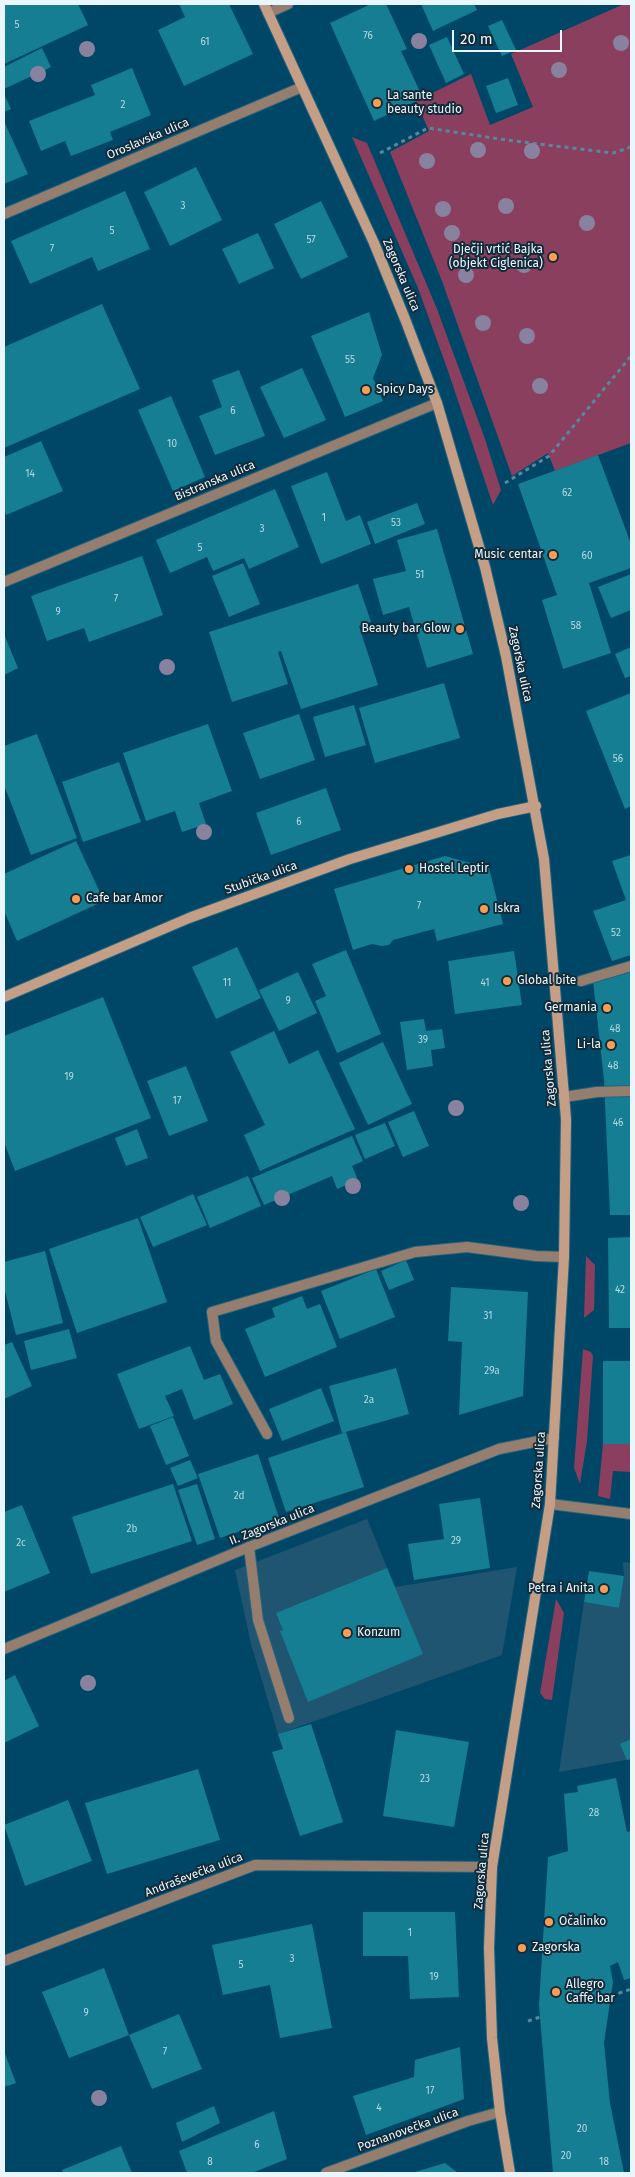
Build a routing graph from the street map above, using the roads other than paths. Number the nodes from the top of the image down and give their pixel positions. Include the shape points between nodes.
1 (288, 4) edge
2 (266, 8) edge
3 (302, 87) junction
4 (4, 214) edge
5 (437, 403) junction
6 (4, 582) edge
7 (536, 806) junction
8 (631, 966) edge
9 (581, 981) dead end
10 (4, 997) edge
11 (631, 1091) edge
12 (564, 1097) junction
13 (564, 1257) junction
14 (267, 1434) dead end
15 (554, 1438) junction
16 (550, 1504) junction
17 (631, 1514) edge
18 (249, 1547) junction
19 (4, 1649) edge
20 (289, 1718) dead end
21 (492, 1867) junction
22 (4, 1961) edge
23 (500, 2112) junction
24 (326, 2173) edge
25 (510, 2173) edge

1 - 2 street
2 - 3 street, Zagorska ulica
3 - 4 street, Oroslavska ulica
3 - 5 street, Zagorska ulica via 381,259
5 - 6 street, Bistranska ulica
5 - 7 street, Zagorska ulica via 485,567
7 - 10 street, Stubička ulica via 498,814 350,859 189,918
7 - 12 street, Zagorska ulica via 544,859
8 - 9 street
11 - 12 street
12 - 13 street, Zagorska ulica
13 - 14 street via 467,1247 415,1252 212,1312 216,1341
13 - 15 street, Zagorska ulica
15 - 16 street, Zagorska ulica
15 - 18 street, II. Zagorska ulica via 499,1448
16 - 17 street
16 - 21 street, Zagorska ulica
18 - 19 street, II. Zagorska ulica
18 - 20 street via 258,1620
21 - 22 street, Andraševečka ulica via 255,1865
21 - 23 street, Zagorska ulica via 489,1948 492,2038
23 - 24 street, Poznanovečka ulica
23 - 25 street, Zagorska ulica

